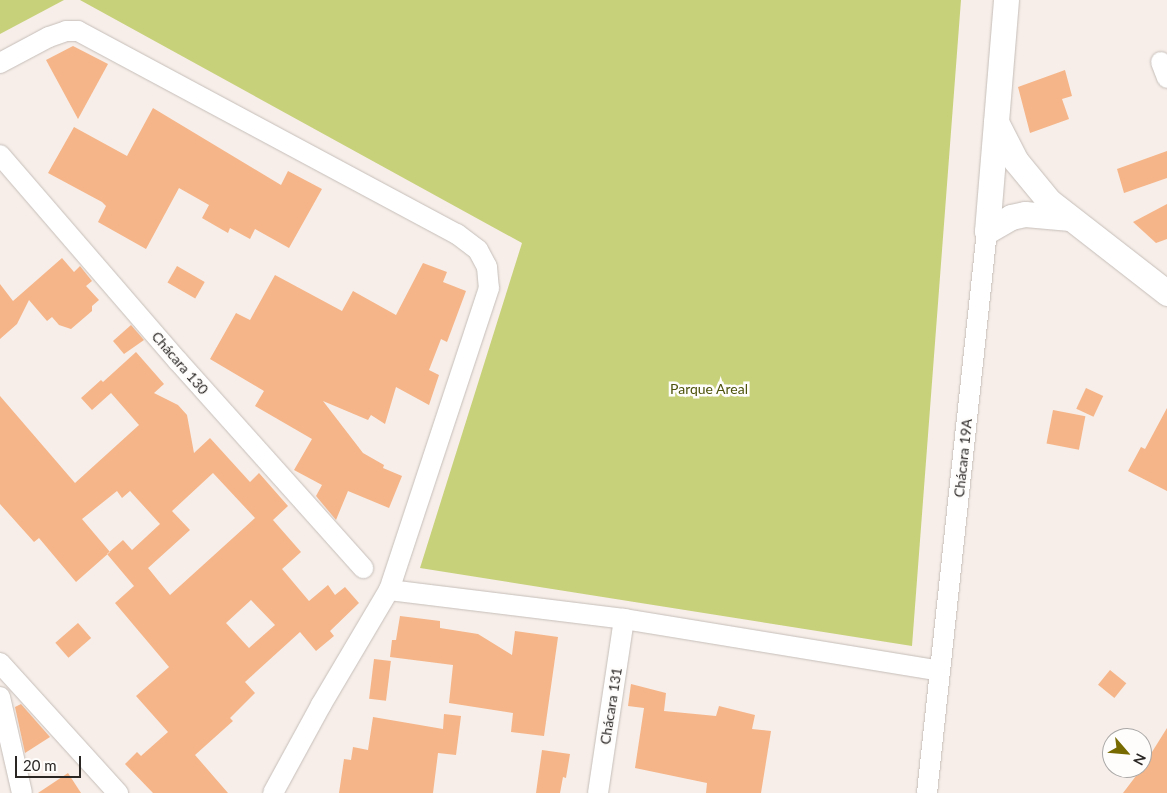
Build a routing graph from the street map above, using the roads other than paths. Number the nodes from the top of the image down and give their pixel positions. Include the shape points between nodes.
1 (1006, 0) edge
2 (0, 63) edge
3 (996, 122) junction
4 (0, 155) edge
5 (1070, 218) junction
6 (987, 231) junction
7 (1167, 293) edge
8 (363, 568) dead end
9 (389, 590) junction
10 (624, 619) junction
11 (0, 664) edge
12 (940, 671) junction
13 (0, 697) edge
14 (22, 793) edge
15 (118, 793) edge
16 (273, 793) edge
17 (598, 793) edge
18 (927, 793) edge

1 - 3 street, Chácara 19A
2 - 9 street via 48,37 78,31 456,234 478,250 487,267 489,288
3 - 5 street via 1022,168 1049,201
3 - 6 street, Chácara 19A
4 - 8 street, Chácara 130
5 - 6 street via 1025,214
5 - 7 street
6 - 12 street, Chácara 19A
9 - 10 street
9 - 16 street via 320,705
10 - 12 street
10 - 17 street, Chácara 131
11 - 15 street
12 - 18 street, Chácara 19A
13 - 14 street

